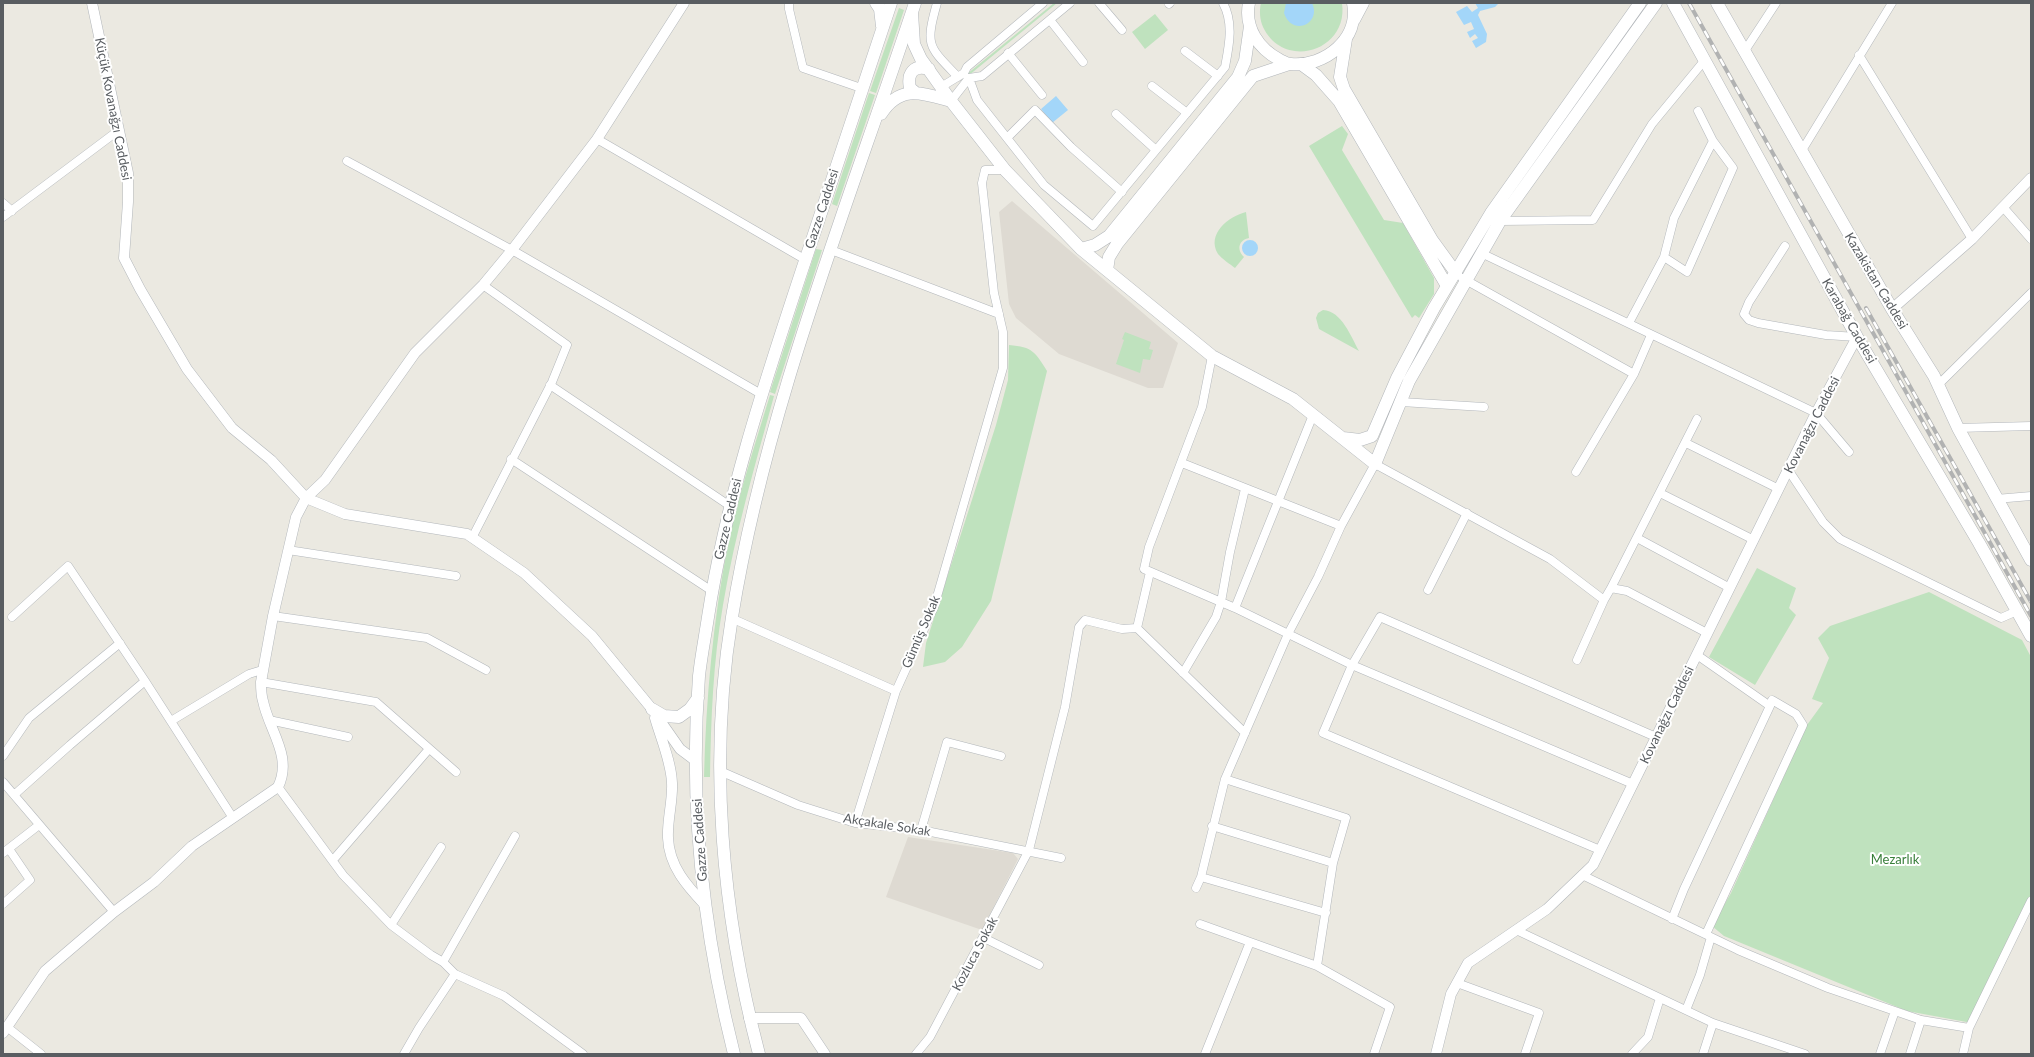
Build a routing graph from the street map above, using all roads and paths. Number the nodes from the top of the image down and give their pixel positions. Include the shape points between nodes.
1 (92, 3) edge
2 (684, 3) edge
3 (789, 3) edge
4 (876, 3) edge
5 (891, 3) edge
6 (937, 3) edge
7 (1043, 3) edge
8 (1070, 3) edge
9 (1099, 3) edge
10 (1223, 3) edge
11 (1249, 3) edge
12 (1353, 3) edge
13 (1363, 3) edge
14 (1640, 3) edge
15 (1656, 3) edge
16 (1673, 3) edge
17 (1717, 3) edge
18 (1776, 3) edge
19 (1892, 3) edge
20 (913, 8) edge
21 (1050, 20) junction
22 (1353, 23) junction
23 (1250, 26) junction
24 (1122, 30) dead end
25 (882, 31) junction
26 (1346, 39) junction
27 (1185, 51) dead end
28 (1744, 52) junction
29 (1008, 53) junction
30 (1859, 55) junction
31 (1704, 61) junction
32 (1083, 62) dead end
33 (1295, 64) junction
34 (929, 69) junction
35 (1218, 76) junction
36 (958, 77) junction
37 (969, 78) junction
38 (1152, 86) dead end
39 (941, 87) junction
40 (861, 88) junction
41 (916, 93) junction
42 (1042, 95) dead end
43 (951, 101) junction
44 (1698, 111) dead end
45 (1187, 113) junction
46 (1116, 114) dead end
47 (119, 130) junction
48 (597, 138) junction
49 (1007, 138) junction
50 (869, 140) junction
51 (1713, 141) junction
52 (1156, 150) junction
53 (1801, 152) junction
54 (347, 161) dead end
55 (1005, 170) junction
56 (2031, 178) edge
57 (1122, 192) junction
58 (3, 203) edge
59 (2003, 207) junction
60 (12, 211) junction
61 (3, 218) edge
62 (1500, 221) junction
63 (1972, 239) junction
64 (2031, 239) edge
65 (1785, 246) dead end
66 (1081, 249) junction
67 (512, 250) junction
68 (831, 250) junction
69 (1481, 253) junction
70 (1664, 257) junction
71 (806, 260) junction
72 (1107, 270) junction
73 (1456, 273) junction
74 (1466, 282) junction
75 (483, 285) junction
76 (1447, 286) junction
77 (2031, 293) edge
78 (1892, 309) junction
79 (999, 314) junction
80 (1629, 323) junction
81 (1651, 335) junction
82 (1857, 337) junction
83 (1212, 356) junction
84 (1634, 374) junction
85 (1938, 384) junction
86 (550, 385) junction
87 (761, 394) junction
88 (1401, 402) junction
89 (1484, 407) dead end
90 (1816, 413) junction
91 (1313, 415) junction
92 (1697, 419) dead end
93 (2031, 426) edge
94 (1958, 428) junction
95 (1372, 436) junction
96 (1342, 437) junction
97 (1384, 443) junction
98 (1686, 443) junction
99 (1849, 452) dead end
100 (511, 459) junction
101 (1182, 463) junction
102 (1375, 464) junction
103 (1789, 471) junction
104 (1576, 472) dead end
105 (1245, 489) junction
106 (1779, 489) junction
107 (1660, 493) junction
108 (2031, 496) edge
109 (306, 498) junction
110 (1996, 499) junction
111 (1277, 502) junction
112 (730, 506) junction
113 (1467, 513) junction
114 (1341, 526) junction
115 (472, 538) junction
116 (1637, 538) junction
117 (1754, 540) junction
118 (288, 550) junction
119 (2031, 560) edge
120 (1150, 572) junction
121 (456, 576) dead end
122 (1611, 588) junction
123 (1730, 588) junction
124 (1428, 590) dead end
125 (712, 591) junction
126 (1604, 600) junction
127 (1221, 602) junction
128 (1235, 608) junction
129 (2017, 611) junction
130 (273, 616) junction
131 (12, 617) dead end
132 (731, 618) junction
133 (1136, 628) junction
134 (1707, 633) junction
135 (1288, 634) junction
136 (2031, 636) edge
137 (120, 643) junction
138 (1697, 654) junction
139 (1577, 660) dead end
140 (1352, 665) junction
141 (262, 670) junction
142 (486, 670) dead end
143 (1183, 673) junction
144 (145, 681) junction
145 (261, 682) junction
146 (896, 691) junction
147 (698, 698) junction
148 (1770, 706) junction
149 (652, 709) junction
150 (269, 720) junction
151 (171, 721) junction
152 (1245, 733) junction
153 (348, 737) dead end
154 (1656, 737) junction
155 (429, 749) junction
156 (3, 756) edge
157 (1001, 756) dead end
158 (696, 761) junction
159 (720, 771) junction
160 (456, 772) dead end
161 (1224, 779) junction
162 (3, 782) edge
163 (1633, 784) junction
164 (278, 788) junction
165 (14, 795) junction
166 (233, 818) junction
167 (856, 823) junction
168 (39, 825) junction
169 (1212, 826) junction
170 (921, 830) junction
171 (515, 836) dead end
172 (441, 847) dead end
173 (1029, 850) junction
174 (1600, 850) junction
175 (6, 851) edge
176 (1060, 858) dead end
177 (333, 860) junction
178 (1333, 863) junction
179 (1582, 875) junction
180 (1201, 877) junction
181 (1196, 888) dead end
182 (2031, 901) edge
183 (3, 904) edge
184 (705, 905) junction
185 (114, 912) junction
186 (1326, 913) junction
187 (1672, 919) junction
188 (1200, 924) dead end
189 (391, 925) junction
190 (1516, 930) junction
191 (1708, 936) junction
192 (984, 938) junction
193 (1250, 942) junction
194 (443, 962) junction
195 (1039, 965) dead end
196 (1317, 966) junction
197 (455, 974) junction
198 (1457, 983) junction
199 (1660, 998) junction
200 (1686, 1010) junction
201 (1895, 1011) junction
202 (749, 1018) junction
203 (1921, 1020) junction
204 (1714, 1023) junction
205 (1969, 1028) junction
206 (5, 1030) edge
207 (40, 1054) edge
208 (404, 1054) edge
209 (584, 1054) edge
210 (734, 1054) edge
211 (758, 1054) edge
212 (825, 1054) edge
213 (916, 1054) edge
214 (1206, 1054) edge
215 (1374, 1054) edge
216 (1436, 1054) edge
217 (1525, 1054) edge
218 (1632, 1054) edge
219 (1703, 1054) edge
220 (1805, 1054) edge
221 (1880, 1054) edge
222 (1910, 1054) edge
223 (1963, 1054) edge

1 - 47 street, Küçük Kovanağzı Caddesi
2 - 48 street
3 - 40 street via 803,68
4 - 25 main road via 880,9
5 - 25 main road, Gazze Caddesi
6 - 36 street via 930,29 931,46
7 - 36 street
8 - 21 street
9 - 24 street
10 - 35 street via 1229,13 1230,40 1225,67
11 - 23 main road
12 - 22 main road
13 - 22 main road
14 - 73 main road via 1491,213
15 - 62 main road
16 - 31 main road, Karabağ Caddesi
17 - 28 main road, Kazakistan Caddesi
18 - 28 street
19 - 30 street
20 - 34 main road via 914,44
20 - 50 main road, Gazze Caddesi
21 - 29 street
21 - 32 street
22 - 26 main road
23 - 33 main road via 1257,42 1269,54
23 - 66 main road via 1245,61 1238,77 1109,236 1095,245
25 - 40 main road, Gazze Caddesi
26 - 33 main road via 1334,53 1319,61
26 - 73 main road via 1340,77 1344,89 1432,240
27 - 35 street
28 - 53 main road, Kazakistan Caddesi
29 - 37 street via 982,76
29 - 42 street
30 - 53 street
30 - 63 street
31 - 62 street via 1652,124 1593,220
31 - 82 main road, Karabağ Caddesi
33 - 72 main road via 1253,76 1117,244 1109,257
33 - 76 main road via 1316,75 1339,101
34 - 39 main road
34 - 41 main road via 918,68 908,77 910,88
35 - 45 street
36 - 39 street
37 - 43 street
37 - 49 street via 977,100
38 - 45 street
39 - 43 main road
40 - 71 main road, Gazze Caddesi
41 - 43 main road
41 - 50 main road via 900,95 888,103
43 - 55 main road
44 - 51 street
45 - 52 street
46 - 52 street
47 - 60 street
47 - 109 street, Küçük Kovanağzı Caddesi via 128,173 124,258 187,369 232,428 271,460
48 - 67 street
48 - 71 street
49 - 57 street via 1035,110 1071,147
49 - 57 street via 1044,185 1093,226
50 - 68 main road, Gazze Caddesi
51 - 70 street via 1674,218
51 - 70 street via 1733,168 1687,272
52 - 57 street
53 - 78 main road, Kazakistan Caddesi
54 - 67 street
55 - 66 main road
55 - 79 street, Gümüş Sokak via 985,170 982,182 994,293
56 - 59 street
58 - 60 street
59 - 63 street
59 - 64 street
60 - 61 street
62 - 69 main road
63 - 78 street
65 - 82 street via 1744,314 1749,320 1758,323 1826,335
66 - 72 main road
67 - 75 street
67 - 87 street
68 - 79 street
68 - 132 main road, Gazze Caddesi via 780,405 751,515
69 - 74 main road
69 - 80 street
70 - 80 street
71 - 87 main road, Gazze Caddesi
72 - 83 main road
73 - 74 street
73 - 76 main road
74 - 84 street
74 - 88 main road via 1409,381
75 - 86 street via 567,345
75 - 109 street via 415,354 325,480
76 - 95 main road via 1397,378
77 - 85 street
78 - 85 main road, Kazakistan Caddesi
79 - 146 street, Gümüş Sokak via 1004,349 1003,368 984,439 934,607
80 - 81 street
81 - 84 street
81 - 90 street
82 - 90 street, Kovanağzı Caddesi
82 - 129 main road, Karabağ Caddesi
83 - 91 main road via 1293,399
83 - 101 street via 1202,407
84 - 104 street
85 - 94 main road, Kazakistan Caddesi
86 - 100 street
86 - 112 street
87 - 112 main road, Gazze Caddesi
88 - 89 street
88 - 97 main road
90 - 99 street
90 - 103 street, Kovanağzı Caddesi
91 - 96 main road
91 - 111 street
92 - 98 street
93 - 94 street
94 - 110 main road, Kazakistan Caddesi
95 - 96 main road via 1360,440
95 - 97 main road
96 - 102 main road
97 - 102 main road
98 - 106 street
98 - 107 street
100 - 115 street
100 - 125 street
101 - 105 street
101 - 120 street via 1149,547 1144,569
102 - 113 street
102 - 114 street
103 - 106 street, Kovanağzı Caddesi
103 - 129 street via 1823,522 1840,539 2001,618
105 - 111 street
105 - 127 street
106 - 117 street, Kovanağzı Caddesi
107 - 116 street
107 - 117 street
108 - 110 street
109 - 115 street, Küçük Kovanağzı Caddesi via 345,514 467,534
109 - 118 street via 296,517
110 - 119 main road, Kazakistan Caddesi
111 - 114 street
111 - 128 street
112 - 125 main road, Gazze Caddesi
113 - 124 street
113 - 126 street via 1550,559
114 - 135 street
115 - 149 street, Küçük Kovanağzı Caddesi via 524,573 592,636
116 - 122 street
116 - 123 street
117 - 123 street, Kovanağzı Caddesi
118 - 121 street
118 - 130 street
120 - 127 street
120 - 133 street
122 - 126 street
122 - 134 street via 1627,591
123 - 134 street, Kovanağzı Caddesi
125 - 147 main road, Gazze Caddesi
126 - 139 street
127 - 128 street
127 - 143 street via 1216,617
128 - 135 street
129 - 136 main road, Karabağ Caddesi
130 - 141 street
130 - 142 street via 427,638
131 - 137 street via 68,566
132 - 146 street
132 - 159 main road, Gazze Caddesi via 724,687
133 - 143 street
133 - 173 street, Kozluca Sokak via 1122,629 1085,620 1079,627 1065,707
134 - 138 street, Kovanağzı Caddesi
135 - 140 street
135 - 152 street
137 - 144 street
137 - 156 street via 29,718
138 - 148 street
138 - 154 street, Kovanağzı Caddesi
140 - 154 street via 1380,617
140 - 163 street
140 - 174 street via 1323,733
141 - 145 street
141 - 151 street via 250,674
143 - 152 street
144 - 151 street
144 - 165 street
145 - 150 street via 262,700
145 - 155 street via 376,702
146 - 167 street, Gümüş Sokak
147 - 149 main road via 690,710 679,717 664,716
147 - 158 main road, Gazze Caddesi
148 - 187 street
148 - 191 street via 1772,700 1796,714 1804,725
149 - 158 street, Küçük Kovanağzı Caddesi via 680,749
149 - 184 street, Küçük Kovanağzı Caddesi via 672,783 668,839 673,862 682,880
150 - 153 street
150 - 164 street via 284,765 283,778
151 - 166 street
152 - 161 street
154 - 163 street, Kovanağzı Caddesi
155 - 160 street
155 - 177 street
157 - 170 street via 947,742
158 - 184 main road, Gazze Caddesi via 698,833
159 - 167 street, Akçakale Sokak via 798,805
159 - 202 main road, Gazze Caddesi via 731,924
161 - 169 street
161 - 178 street via 1346,818
162 - 165 street
163 - 174 street, Kovanağzı Caddesi
164 - 166 street
164 - 177 street
165 - 168 street
166 - 185 street via 192,846 154,882
167 - 170 street, Akçakale Sokak
168 - 175 street
168 - 185 street
169 - 178 street
169 - 180 street
170 - 173 street, Akçakale Sokak
171 - 194 street
172 - 189 street
173 - 176 street, Akçakale Sokak
173 - 192 street, Kozluca Sokak
174 - 179 street, Kovanağzı Caddesi via 1593,865
175 - 183 street via 30,880
177 - 189 street
178 - 186 street
179 - 187 street
179 - 190 street, Kovanağzı Caddesi via 1547,909
180 - 181 street
180 - 186 street
182 - 205 street
184 - 210 main road, Gazze Caddesi via 720,996
185 - 206 street via 45,971
186 - 196 street
187 - 191 street
188 - 193 street
189 - 194 street via 431,956
190 - 198 street, Kovanağzı Caddesi via 1468,963
190 - 199 street
191 - 200 street via 1700,975
191 - 201 street via 1828,988
192 - 195 street
192 - 213 street, Kozluca Sokak via 930,1037
193 - 196 street
193 - 214 street
194 - 197 street
196 - 215 street via 1390,1007
197 - 208 street
197 - 209 street via 504,996
198 - 216 street, Kovanağzı Caddesi via 1451,994
198 - 217 street via 1539,1013
199 - 200 street
199 - 218 street via 1648,1037
200 - 204 street
201 - 203 street
201 - 221 street
202 - 211 main road, Gazze Caddesi
202 - 212 street via 801,1018
203 - 205 street
203 - 222 street
204 - 219 street
204 - 220 street
205 - 223 street
206 - 207 street

